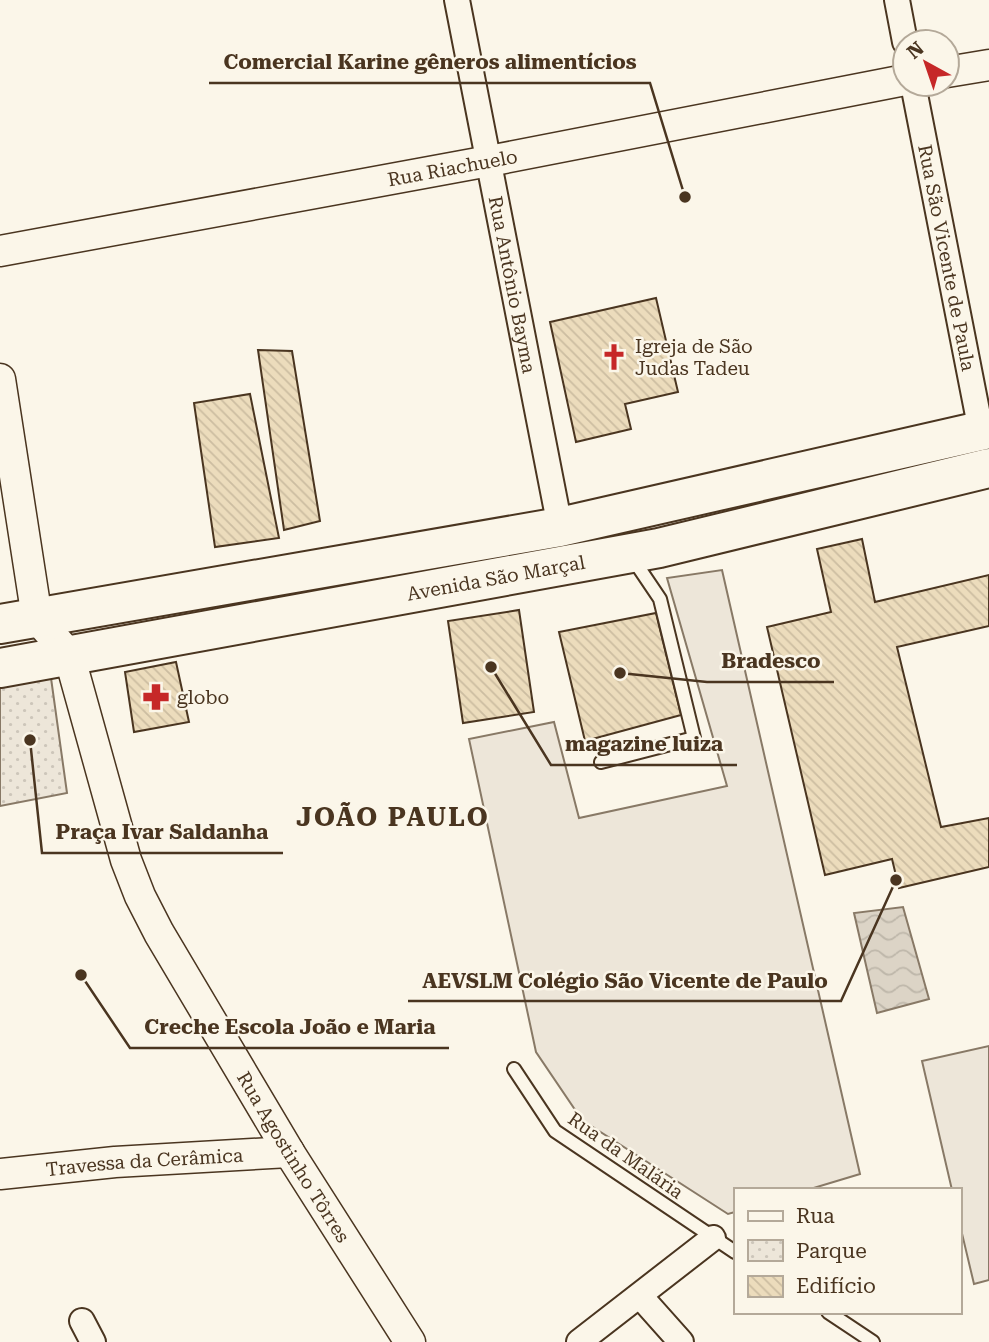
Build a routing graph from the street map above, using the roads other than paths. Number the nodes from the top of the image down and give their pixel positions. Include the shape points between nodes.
1 (457, 0) edge
2 (897, 0) edge
3 (902, 28) edge
4 (989, 65) edge
5 (961, 70) edge
6 (891, 83) edge
7 (917, 98) edge
8 (489, 162) junction
9 (0, 251) edge
10 (0, 379) edge
11 (985, 430) edge
12 (989, 468) edge
13 (560, 527) junction
14 (628, 553) junction
15 (37, 618) junction
16 (0, 624) edge
17 (69, 655) junction
18 (0, 668) edge
19 (601, 762) dead end
20 (514, 1069) dead end
21 (289, 1152) junction
22 (0, 1174) edge
23 (713, 1238) junction
24 (734, 1251) edge
25 (639, 1296) junction
26 (831, 1314) edge
27 (410, 1342) edge
28 (579, 1342) edge
29 (681, 1342) edge
30 (873, 1342) edge

1 - 8 street, Rua Antônio Bayma
2 - 3 street
4 - 5 street
6 - 8 street, Rua Riachuelo
7 - 11 street, Rua São Vicente de Paula
8 - 9 street, Rua Riachuelo
8 - 13 street, Rua Antônio Bayma
10 - 15 street
11 - 13 main road, Avenida São Marçal
12 - 14 main road, Avenida São Marçal
13 - 15 main road, Avenida São Marçal
14 - 17 main road, Avenida São Marçal
14 - 19 lane via 660,598 694,738
15 - 16 main road, Avenida São Marçal
15 - 17 street
17 - 18 main road, Avenida São Marçal
17 - 21 street, Rua Agostinho Tôrres via 111,814 140,896
20 - 23 lane, Rua da Malária via 555,1131
21 - 22 street, Travessa da Cerâmica
21 - 27 street, Rua Agostinho Tôrres
23 - 24 lane, Rua da Malária
23 - 25 street
25 - 28 street
25 - 29 street
26 - 30 lane

